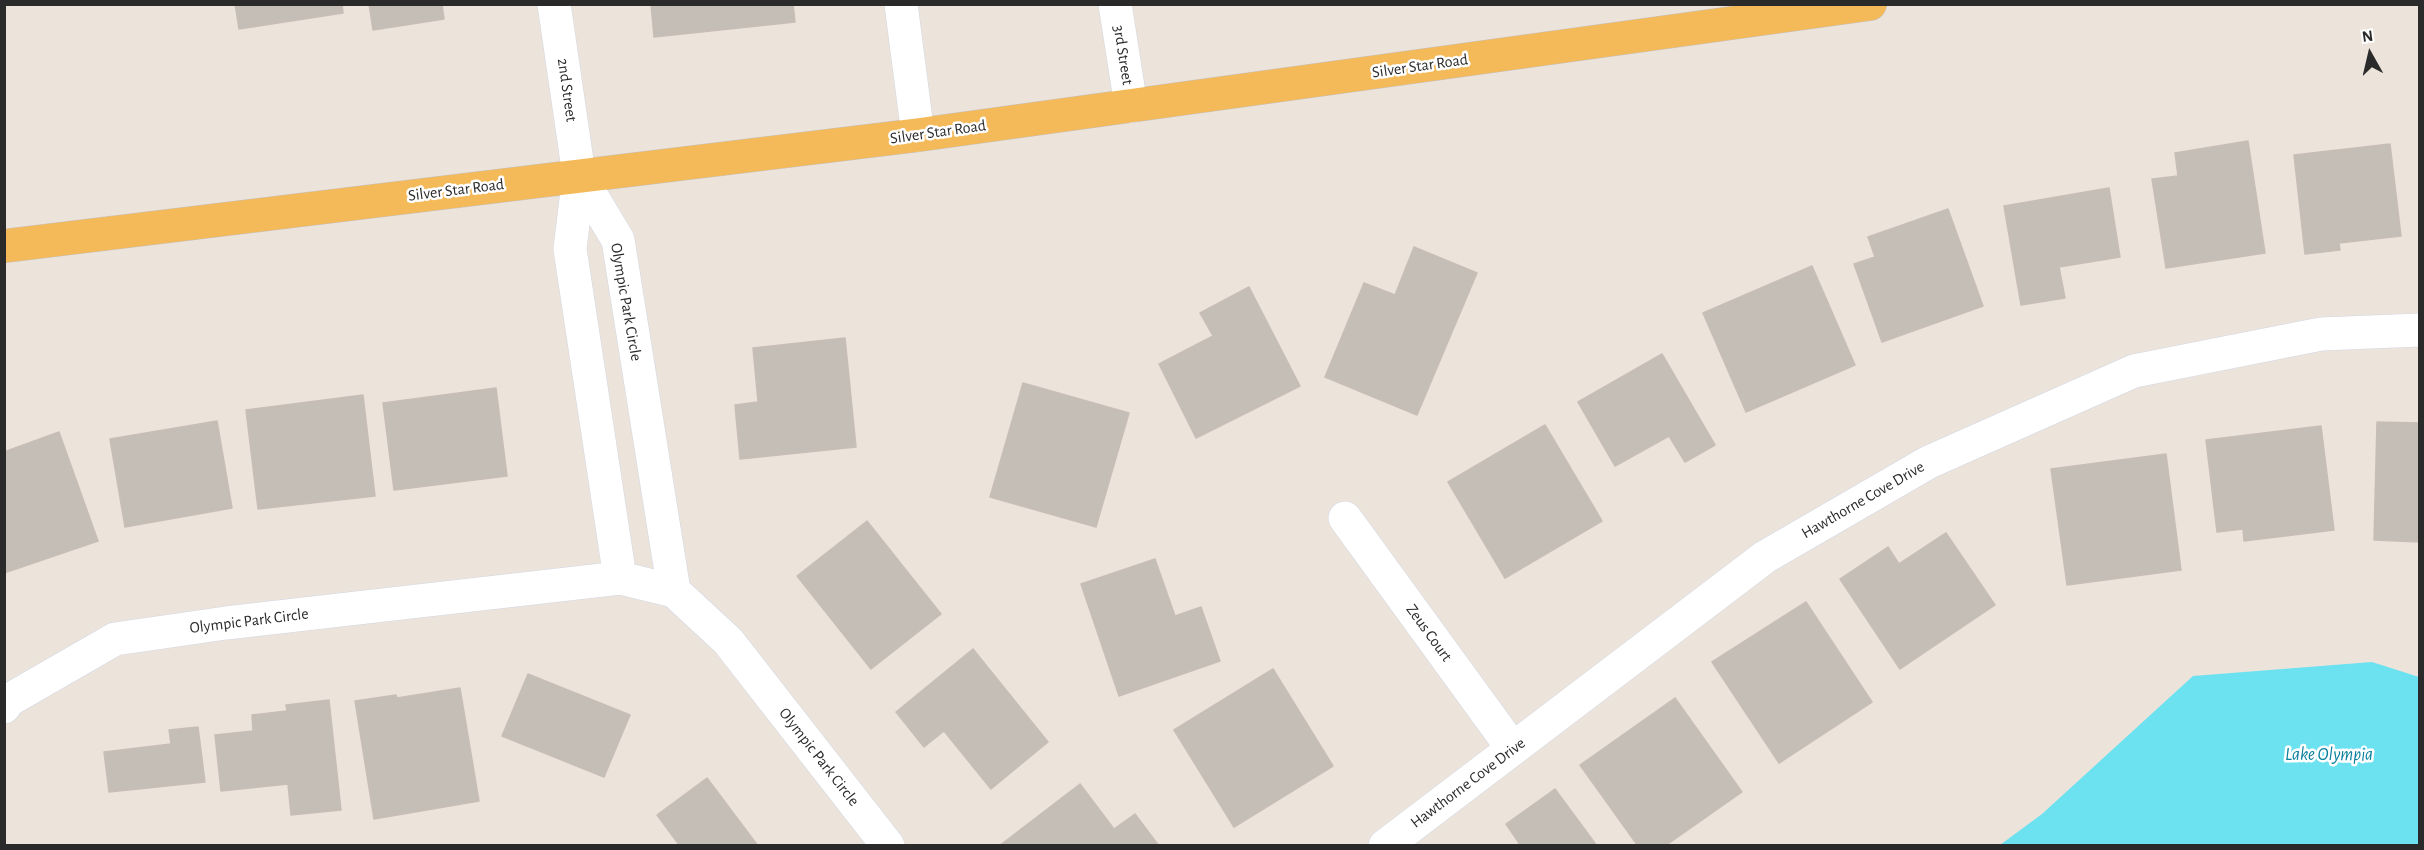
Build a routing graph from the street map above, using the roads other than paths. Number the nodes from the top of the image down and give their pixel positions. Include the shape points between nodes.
1 (554, 4) edge
2 (901, 4) edge
3 (1116, 4) edge
4 (1870, 4) edge
5 (1805, 9) edge
6 (1131, 106) junction
7 (918, 135) junction
8 (579, 175) junction
9 (4, 246) edge
10 (2420, 330) edge
11 (1345, 518) dead end
12 (620, 578) junction
13 (674, 591) junction
14 (4, 707) edge
15 (1513, 748) junction
16 (888, 846) edge
17 (1385, 846) edge

1 - 8 street, 2nd Street
2 - 7 street
3 - 6 street, 3rd Street
4 - 5 main road, Silver Star Road
5 - 6 main road, Silver Star Road
6 - 7 main road, Silver Star Road
7 - 8 main road, Silver Star Road
8 - 9 main road, Silver Star Road
8 - 12 street via 570,249
8 - 13 street, Olympic Park Circle via 618,240
10 - 15 street, Hawthorne Cove Drive via 2321,334 2134,370 1929,462 1765,557
11 - 15 street, Zeus Court
12 - 13 street, Olympic Park Circle
12 - 14 street, Olympic Park Circle via 115,639 9,700
13 - 16 street, Olympic Park Circle via 728,641
15 - 17 street, Hawthorne Cove Drive

